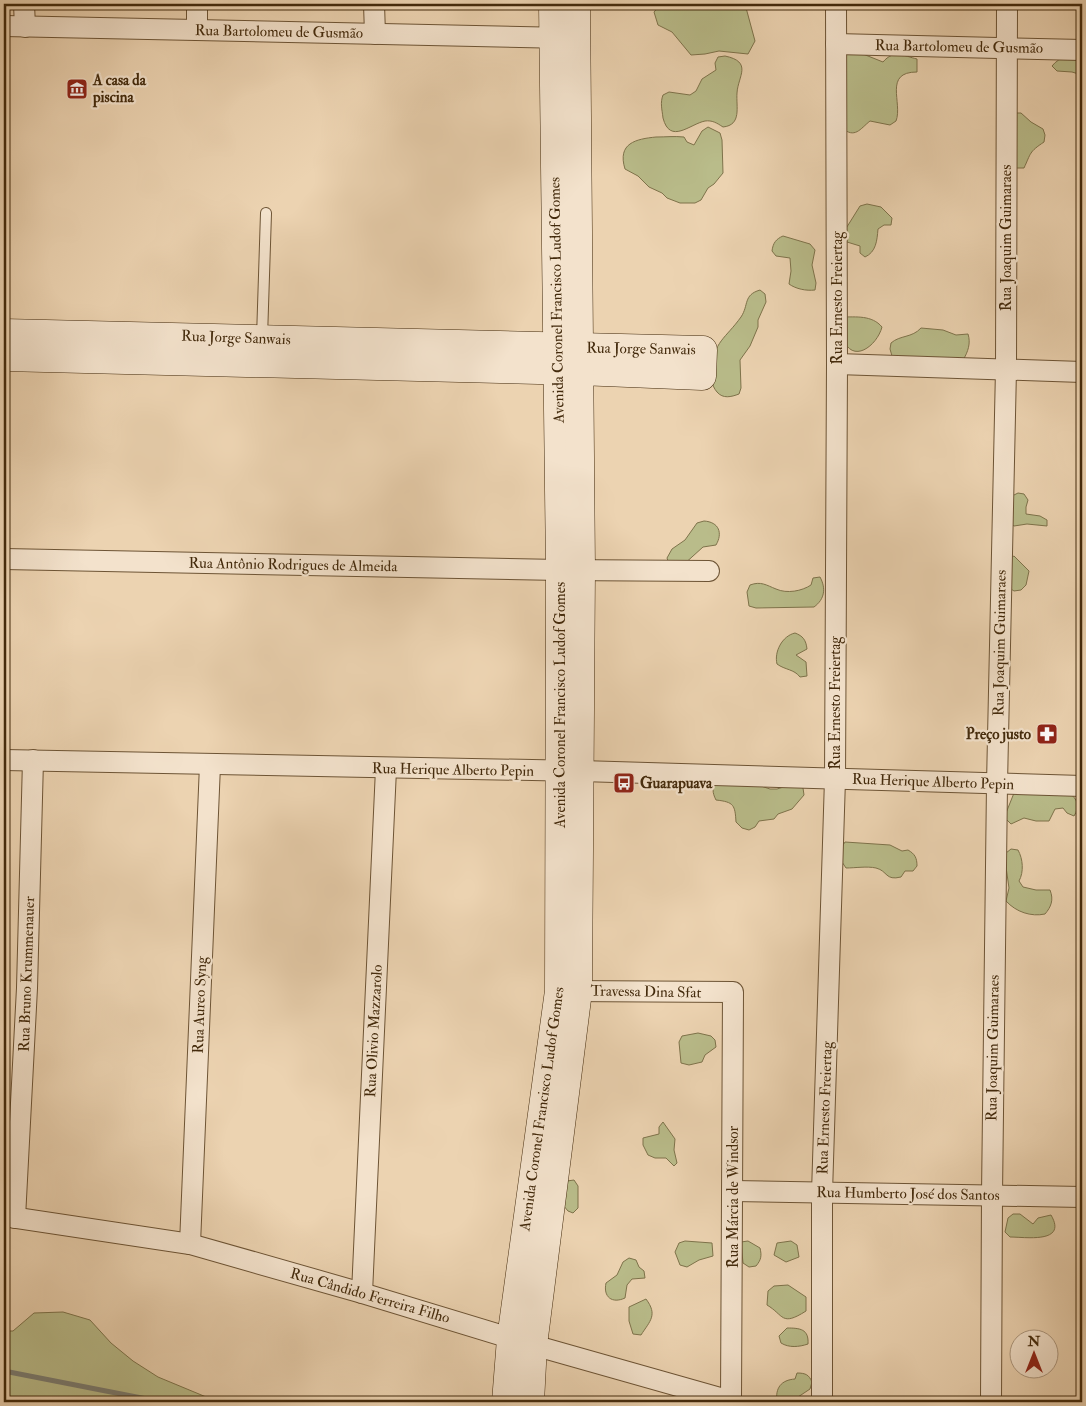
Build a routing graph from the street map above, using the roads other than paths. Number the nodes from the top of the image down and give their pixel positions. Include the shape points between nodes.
1 (24, 4) edge
2 (197, 4) edge
3 (374, 4) edge
4 (554, 4) edge
5 (576, 4) edge
6 (836, 4) edge
7 (1007, 4) edge
8 (4, 26) edge
9 (25, 27) junction
10 (197, 30) junction
11 (375, 34) junction
12 (565, 38) junction
13 (836, 44) junction
14 (1007, 48) junction
15 (1082, 50) edge
16 (266, 213) dead end
17 (4, 333) edge
18 (262, 339) junction
19 (4, 357) edge
20 (568, 359) junction
21 (837, 364) junction
22 (1006, 370) junction
23 (1082, 372) edge
24 (4, 559) edge
25 (571, 570) junction
26 (709, 571) dead end
27 (4, 760) edge
28 (33, 760) junction
29 (210, 765) junction
30 (386, 769) junction
31 (570, 771) junction
32 (835, 779) junction
33 (997, 784) junction
34 (1082, 786) edge
35 (569, 991) junction
36 (733, 992) joint
37 (733, 1191) junction
38 (822, 1193) junction
39 (992, 1195) junction
40 (1082, 1196) edge
41 (9, 1217) edge
42 (190, 1244) junction
43 (362, 1293) junction
44 (522, 1342) junction
45 (731, 1401) joint
46 (506, 1402) edge
47 (530, 1402) edge
48 (822, 1402) edge
49 (991, 1402) edge

1 - 9 street
2 - 10 street
3 - 11 street
4 - 12 street, Avenida Coronel Francisco Ludof Gomes
5 - 12 street, Avenida Coronel Francisco Ludof Gomes
6 - 13 street, Rua Ernesto Freiertag
7 - 14 street, Rua Joaquim Guimaraes
8 - 9 street, Rua Bartolomeu de Gusmão
9 - 10 street, Rua Bartolomeu de Gusmão
10 - 11 street, Rua Bartolomeu de Gusmão
11 - 12 street, Rua Bartolomeu de Gusmão
12 - 20 street, Avenida Coronel Francisco Ludof Gomes
13 - 14 street, Rua Bartolomeu de Gusmão
13 - 21 street, Rua Ernesto Freiertag
14 - 15 street, Rua Bartolomeu de Gusmão
14 - 22 street, Rua Joaquim Guimaraes
16 - 18 lane
17 - 18 street, Rua Jorge Sanwais
18 - 20 street, Rua Jorge Sanwais
19 - 20 street, Rua Jorge Sanwais
20 - 25 street, Avenida Coronel Francisco Ludof Gomes
21 - 22 street
21 - 32 street, Rua Ernesto Freiertag
22 - 23 street
22 - 33 street, Rua Joaquim Guimaraes
24 - 25 street, Rua Antônio Rodrigues de Almeida
25 - 26 street, Rua Antônio Rodrigues de Almeida
25 - 31 street, Avenida Coronel Francisco Ludof Gomes
27 - 28 street, Rua Herique Alberto Pepin
28 - 29 street, Rua Herique Alberto Pepin
28 - 41 street, Rua Bruno Krummenauer via 27,988
29 - 30 street, Rua Herique Alberto Pepin
29 - 42 street, Rua Aureo Syng
30 - 31 street, Rua Herique Alberto Pepin
30 - 43 street, Rua Olivio Mazzarolo
31 - 32 street, Rua Herique Alberto Pepin
31 - 35 street, Avenida Coronel Francisco Ludof Gomes
32 - 33 street, Rua Herique Alberto Pepin
32 - 38 street, Rua Ernesto Freiertag
33 - 34 street, Rua Herique Alberto Pepin
33 - 39 street, Rua Joaquim Guimaraes
35 - 36 street, Travessa Dina Sfat
35 - 44 street, Avenida Coronel Francisco Ludof Gomes
36 - 37 street, Rua Márcia de Windsor
37 - 38 street, Rua Humberto José dos Santos
37 - 45 street, Rua Márcia de Windsor
38 - 39 street, Rua Humberto José dos Santos
38 - 48 street, Rua Ernesto Freiertag
39 - 40 street, Rua Humberto José dos Santos
39 - 49 street, Rua Joaquim Guimaraes
41 - 42 street, Rua Cândido Ferreira Filho
42 - 43 street, Rua Cândido Ferreira Filho
43 - 44 street, Rua Cândido Ferreira Filho
44 - 45 street, Rua Cândido Ferreira Filho
44 - 46 street, Avenida Coronel Francisco Ludof Gomes
44 - 47 street, Avenida Coronel Francisco Ludof Gomes

